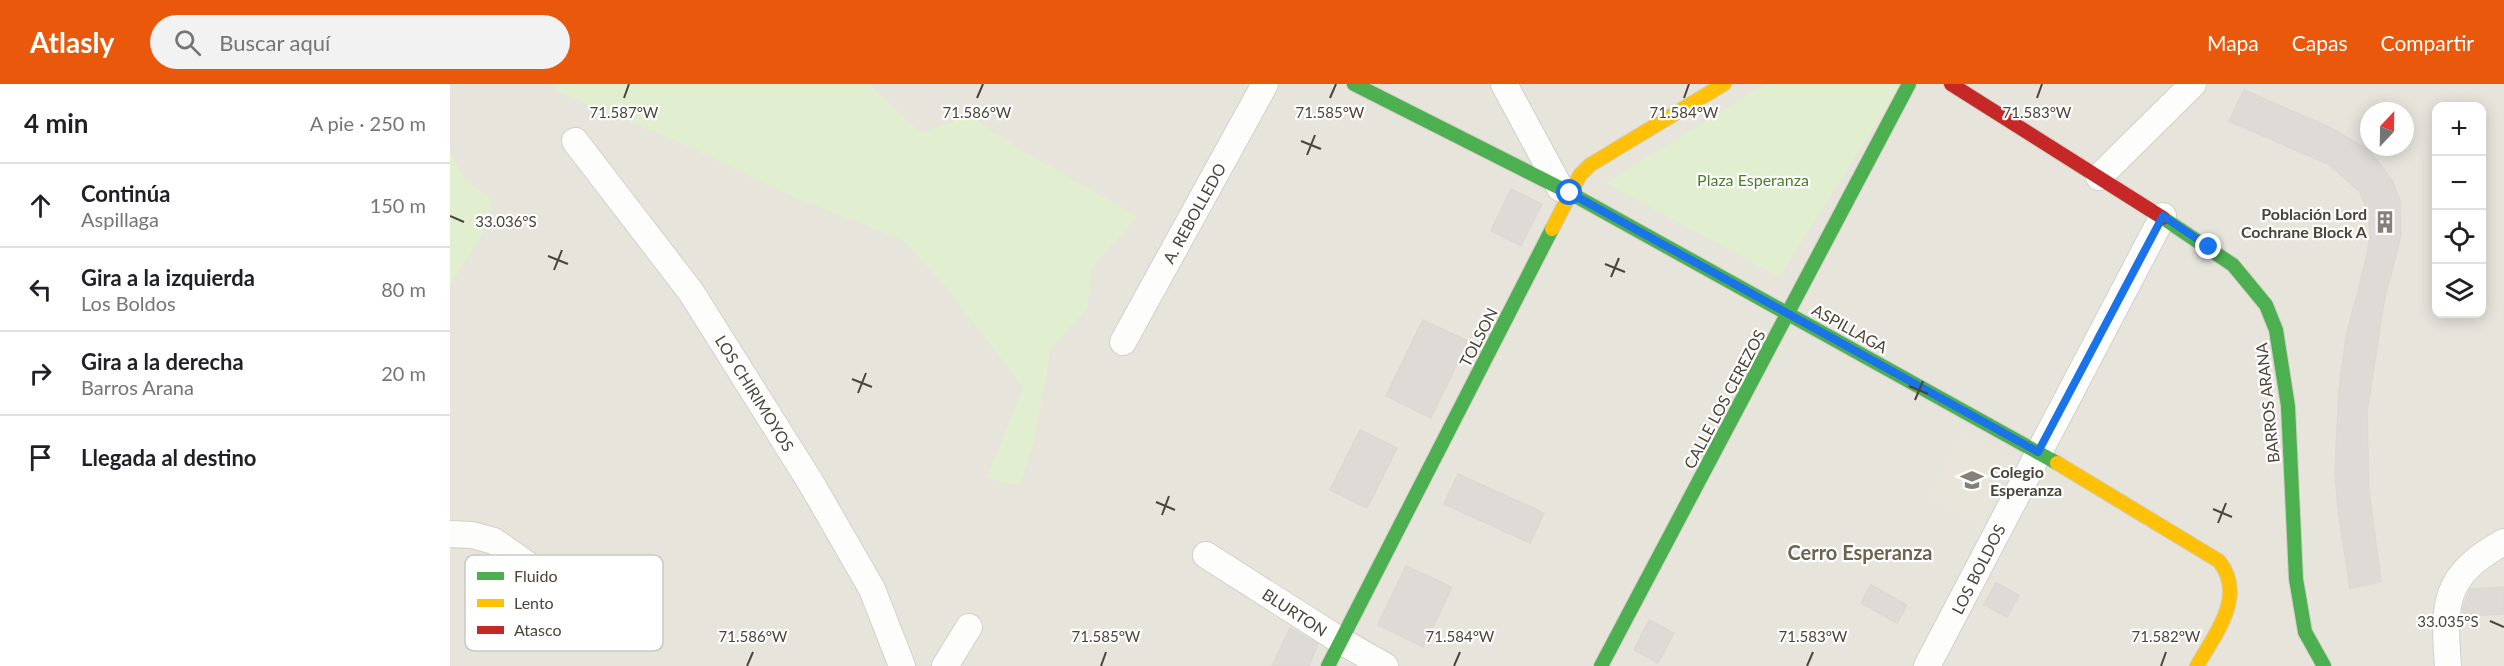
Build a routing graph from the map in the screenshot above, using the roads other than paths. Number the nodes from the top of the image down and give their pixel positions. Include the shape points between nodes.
1 (1265, 84) edge
2 (1354, 84) edge
3 (1503, 84) edge
4 (1724, 84) edge
5 (1909, 84) edge
6 (1951, 84) edge
7 (2193, 84) edge
8 (575, 141) dead end
9 (2099, 177) junction
10 (1565, 190) junction
11 (2163, 216) junction
12 (1788, 312) junction
13 (1123, 342) dead end
14 (2038, 452) junction
15 (450, 534) edge
16 (2504, 542) edge
17 (514, 555) edge
18 (1206, 555) dead end
19 (969, 627) dead end
20 (1341, 641) junction
21 (902, 666) edge
22 (945, 666) edge
23 (1328, 666) edge
24 (1385, 666) edge
25 (1601, 666) edge
26 (1927, 666) edge
27 (2197, 666) edge
28 (2324, 666) edge
29 (2448, 666) edge

1 - 13 street, A. REBOLLEDO
2 - 10 street, ASPILLAGA
3 - 10 street
4 - 10 street, TOLSON via 1590,165
5 - 12 street, CALLE LOS CEREZOS
6 - 9 street, BARROS ARANA
7 - 9 street
8 - 21 street, LOS CHIRIMOYOS via 691,292 811,483 872,589
9 - 11 street, BARROS ARANA
10 - 12 street, ASPILLAGA
10 - 20 street, TOLSON
11 - 14 street, LOS BOLDOS
11 - 28 street, BARROS ARANA via 2233,265 2266,305 2276,330 2288,406 2296,579 2305,632
12 - 14 street, ASPILLAGA
12 - 25 street, CALLE LOS CEREZOS
14 - 26 street, LOS BOLDOS
14 - 27 street, ASPILLAGA via 2219,561 2227,571 2232,594 2228,607
15 - 17 street via 494,541
16 - 29 street via 2477,557 2452,587 2445,627
18 - 20 street, BLURTON
19 - 22 street
20 - 23 street, TOLSON
20 - 24 street, BLURTON

